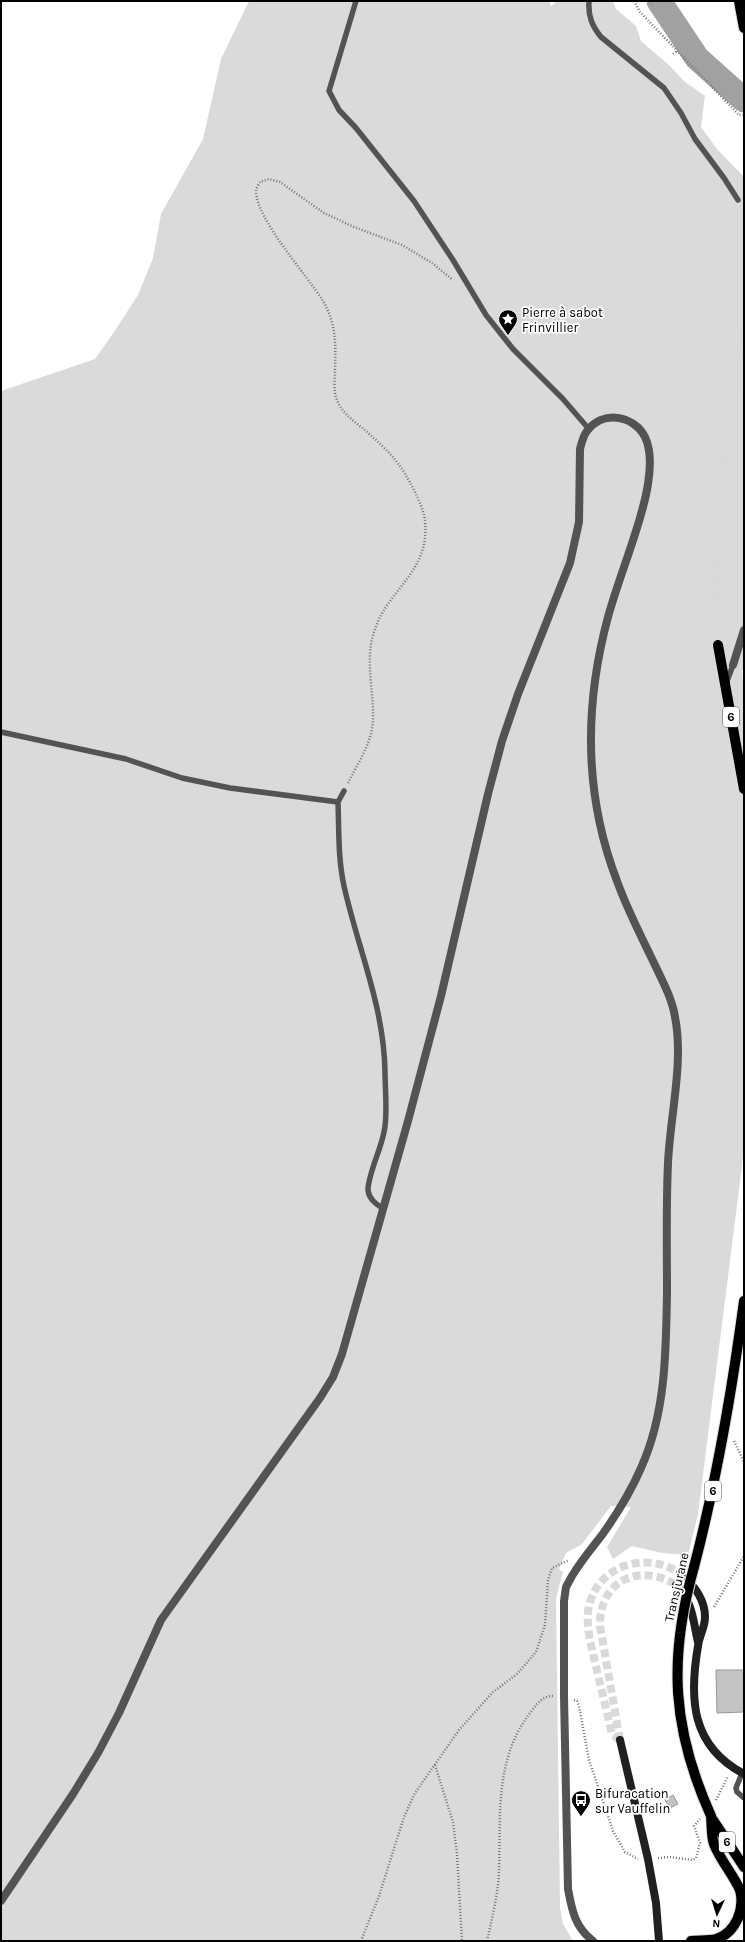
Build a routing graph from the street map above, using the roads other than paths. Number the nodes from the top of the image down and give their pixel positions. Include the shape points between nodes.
1 (356, 1) edge
2 (589, 1) edge
3 (739, 1) edge
4 (744, 28) edge
5 (738, 200) dead end
6 (588, 428) junction
7 (744, 630) edge
8 (718, 645) tunnel mouth
9 (733, 665) joint
10 (726, 685) junction
11 (1, 732) edge
12 (744, 789) edge
13 (344, 791) road end
14 (338, 802) junction
15 (382, 1208) junction
16 (744, 1301) edge
17 (680, 1573) tunnel mouth
18 (676, 1585) tunnel mouth
19 (698, 1642) junction
20 (620, 1740) dead end
21 (743, 1774) edge
22 (744, 1798) edge
23 (709, 1813) junction
24 (744, 1867) edge
25 (1, 1901) edge
26 (593, 1941) edge
27 (659, 1941) edge
28 (691, 1941) edge

1 - 6 lane via 329,91 339,110 414,201 486,315 513,349
2 - 5 lane via 591,23 601,38 664,88 695,139
3 - 4 main road
6 - 15 street via 580,448 579,522 570,563 502,741 442,996
6 - 26 street via 598,421 621,418 632,422 640,429 649,448 650,465 642,510 618,584 598,660 590,735 594,790 607,855 618,886 674,1011 678,1048 669,1143 666,1348 660,1402 642,1467 617,1513 580,1563 566,1587 564,1601 568,1889 575,1920 585,1935
7 - 9 street
8 - 10 main road, 6
9 - 10 lane
10 - 12 main road, 6
11 - 14 lane via 126,759 182,778 230,788
13 - 14 lane
14 - 15 lane via 339,847 344,886 371,981 381,1030 385,1070 384,1130 368,1191 371,1199
15 - 25 street via 353,1317 333,1377 161,1620 98,1753
16 - 23 main road, Transjurane / 6, bridge via 719,1465 680,1626 677,1657 680,1715 688,1758
17 - 19 main road via 700,1596 705,1616
18 - 19 main road via 689,1602
19 - 21 main road via 693,1687 698,1723 707,1741 731,1771
20 - 27 main road via 648,1860 656,1903
21 - 22 lane via 736,1788
23 - 24 main road, Transjurane / 6
23 - 28 main road via 714,1844 740,1891 743,1902 738,1921 728,1933 714,1939

